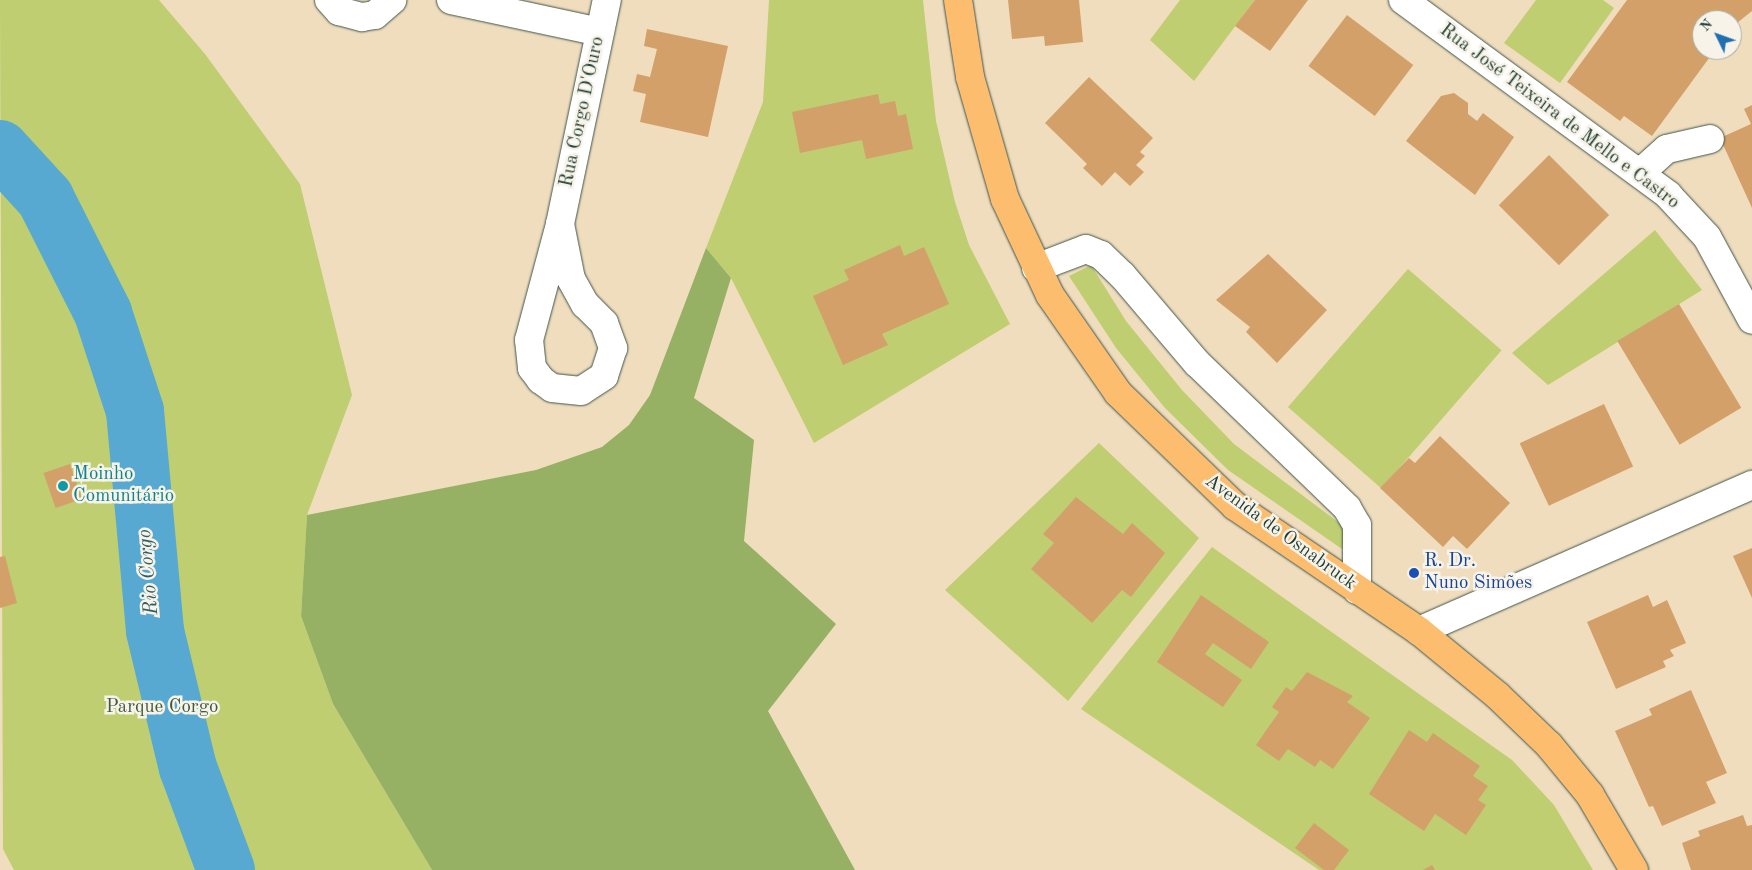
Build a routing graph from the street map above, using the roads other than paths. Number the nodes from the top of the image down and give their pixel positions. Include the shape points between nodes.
1 (329, 0) edge
2 (392, 0) edge
3 (451, 0) edge
4 (607, 0) edge
5 (958, 0) edge
6 (1403, 0) edge
7 (600, 32) junction
8 (1710, 140) dead end
9 (1640, 173) junction
10 (560, 224) junction
11 (1036, 268) junction
12 (1752, 320) edge
13 (1752, 485) edge
14 (1357, 590) junction
15 (1419, 631) junction
16 (1634, 870) edge

1 - 2 street via 339,11 362,18 374,15
3 - 7 street
4 - 7 street, Rua Corgo D'Ouro
5 - 11 main road, Avenida de Osnabruck via 970,76 991,158
6 - 9 street, Rua José Teixeira de Mello e Castro
7 - 10 street, Rua Corgo D'Ouro
8 - 9 street via 1667,148
9 - 12 street, Rua José Teixeira de Mello e Castro via 1695,222
10 - 10 street, Rua Corgo D'Ouro via 528,354 532,368 552,388 581,391 604,376 613,348 604,323 585,304 571,279
11 - 14 main road, Avenida de Osnabruck via 1094,361 1164,442 1236,506
11 - 14 street via 1086,249 1101,255 1122,275 1197,363 1347,508 1357,526
13 - 15 street
14 - 15 main road, Avenida de Osnabruck
15 - 16 main road, Avenida de Osnabruck via 1498,696 1549,745 1605,817

